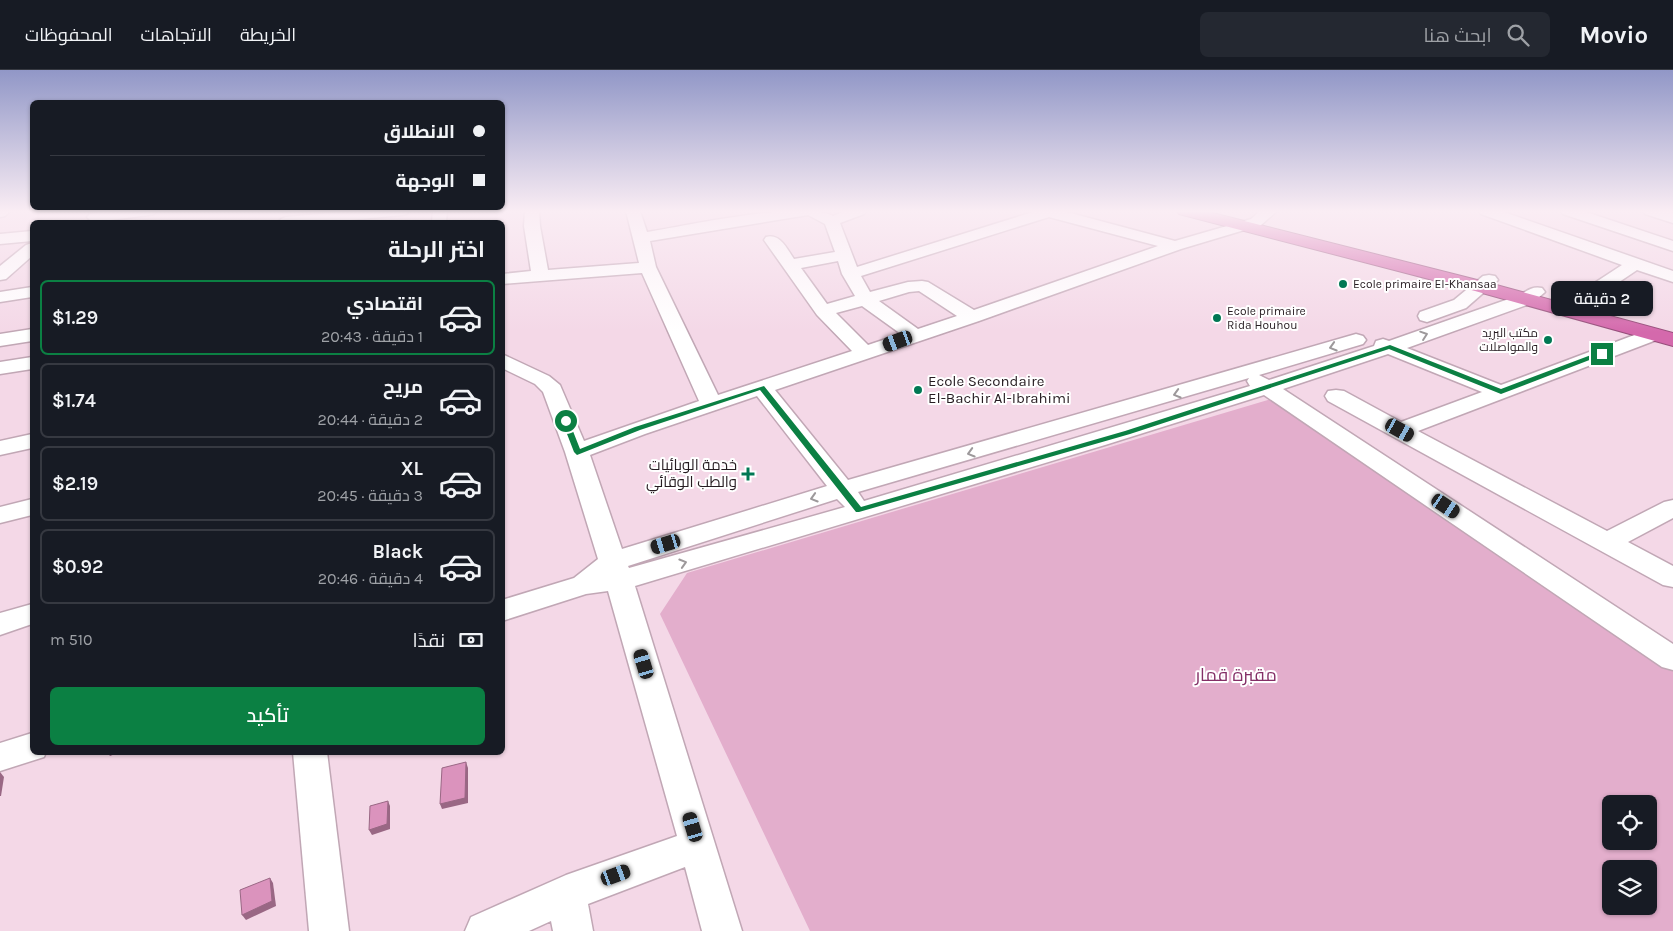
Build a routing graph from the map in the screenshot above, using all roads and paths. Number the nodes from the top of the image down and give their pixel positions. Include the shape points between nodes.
1 (28, 251) edge
2 (536, 251) edge
3 (644, 251) edge
4 (780, 251) edge
5 (843, 251) edge
6 (923, 251) edge
7 (1159, 251) edge
8 (1368, 251) edge
9 (1598, 251) edge
10 (1673, 253) edge
11 (844, 255) junction
12 (789, 265) junction
13 (1641, 266) junction
14 (648, 267) junction
15 (851, 274) junction
16 (0, 275) edge
17 (24, 276) dead end
18 (540, 276) junction
19 (1673, 278) edge
20 (0, 279) edge
21 (505, 279) edge
22 (1485, 284) junction
23 (30, 292) edge
24 (1531, 296) junction
25 (0, 297) edge
26 (864, 299) junction
27 (1576, 303) junction
28 (1451, 308) junction
29 (823, 311) junction
30 (972, 316) junction
31 (1475, 317) junction
32 (1673, 330) edge
33 (30, 335) edge
34 (914, 335) junction
35 (1652, 335) junction
36 (1365, 338) junction
37 (0, 340) edge
38 (1673, 340) edge
39 (1390, 347) junction
40 (865, 353) junction
41 (505, 362) edge
42 (30, 363) edge
43 (0, 368) edge
44 (1246, 373) junction
45 (1267, 387) junction
46 (762, 388) junction
47 (1501, 392) junction
48 (1336, 396) dead end
49 (711, 404) junction
50 (30, 430) edge
51 (1400, 430) junction
52 (0, 432) edge
53 (30, 441) edge
54 (1003, 444) junction
55 (0, 448) edge
56 (577, 452) junction
57 (1021, 462) junction
58 (843, 489) junction
59 (30, 508) edge
60 (1673, 508) edge
61 (859, 510) junction
62 (0, 515) edge
63 (1607, 542) junction
64 (616, 570) junction
65 (1673, 578) edge
66 (505, 610) edge
67 (30, 615) edge
68 (0, 624) edge
69 (1673, 658) edge
70 (30, 748) edge
71 (310, 755) edge
72 (0, 757) edge
73 (698, 845) junction
74 (566, 894) junction
75 (329, 931) edge
76 (485, 931) edge
77 (573, 931) edge
78 (722, 931) edge

1 - 16 street
2 - 18 street
3 - 14 street
4 - 12 street
5 - 11 street
6 - 15 street
7 - 30 street
8 - 22 highway
9 - 13 street
10 - 13 street
11 - 12 street
11 - 15 street
12 - 29 street
13 - 19 street
13 - 27 street
14 - 18 street
14 - 49 street
15 - 26 street
17 - 20 street
18 - 21 street
22 - 24 highway
22 - 28 street
23 - 25 street
24 - 27 highway
24 - 31 street
24 - 35 highway
26 - 29 street
26 - 30 street via 918,286
26 - 34 street
27 - 32 highway
28 - 31 street
28 - 36 street
29 - 40 street
30 - 34 street
39 -> 31 street
33 - 37 street
34 - 40 street
35 - 38 highway
35 - 47 street
36 - 39 street
36 -> 44 street
39 - 45 street
39 - 47 street
40 - 46 street
41 - 56 street via 553,389
42 - 43 street
44 - 45 street
44 -> 54 street
45 - 57 street
45 - 69 street
46 - 49 street
46 - 58 street
47 - 51 street
48 - 51 street
49 - 56 street
50 - 52 street
51 - 63 street
53 - 55 street
54 - 57 street
54 -> 58 street
56 - 64 street
57 - 61 street
58 - 61 street
58 -> 64 street
59 - 62 street
60 - 63 street
64 -> 61 street via 663,569
63 - 65 street
64 - 66 street via 584,585
64 - 73 street
67 - 68 street
70 - 72 street
71 - 75 street
73 - 74 street
73 - 78 street
74 - 76 street
74 - 77 street

